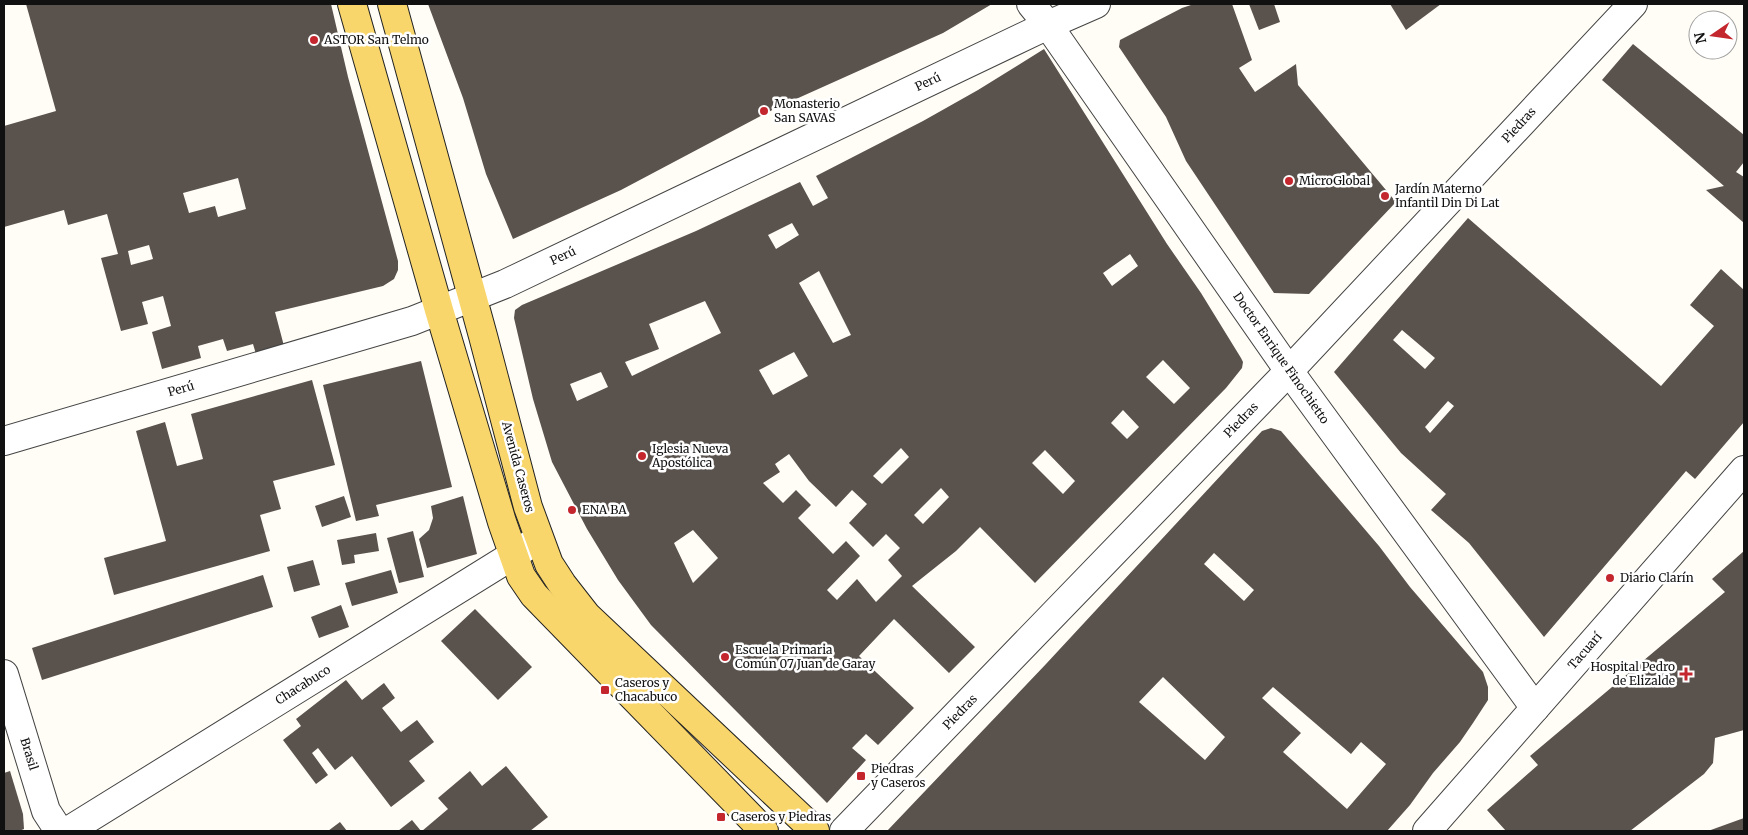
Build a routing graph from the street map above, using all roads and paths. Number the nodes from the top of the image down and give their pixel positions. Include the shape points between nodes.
1 (352, 4) edge
2 (392, 4) edge
3 (1031, 4) edge
4 (1096, 4) edge
5 (1633, 4) edge
6 (1048, 25) junction
7 (472, 297) junction
8 (439, 310) junction
9 (1289, 371) junction
10 (4, 441) edge
11 (1744, 470) edge
12 (539, 540) junction
13 (512, 555) junction
14 (4, 674) edge
15 (1535, 708) junction
16 (59, 831) edge
17 (68, 831) edge
18 (764, 831) edge
19 (815, 831) edge
20 (844, 831) edge
21 (1427, 831) edge

1 - 8 main road
2 - 7 main road, Avenida Caseros
3 - 6 street, Doctor Enrique Finochietto
4 - 6 street, Perú
5 - 9 street, Piedras
6 - 7 street, Perú
6 - 9 street, Doctor Enrique Finochietto
7 - 8 street, Perú
7 - 12 main road, Avenida Caseros
8 - 10 street, Perú via 412,321
8 - 13 main road
9 - 15 street, Doctor Enrique Finochietto
9 - 20 street, Piedras
11 - 15 street, Tacuarí
12 - 13 street, Chacabuco
12 - 19 main road, Avenida Caseros via 549,564 587,616
13 - 17 street, Chacabuco
13 - 18 main road via 534,595
14 - 16 street, Brasil via 46,811
15 - 21 street, Tacuarí

